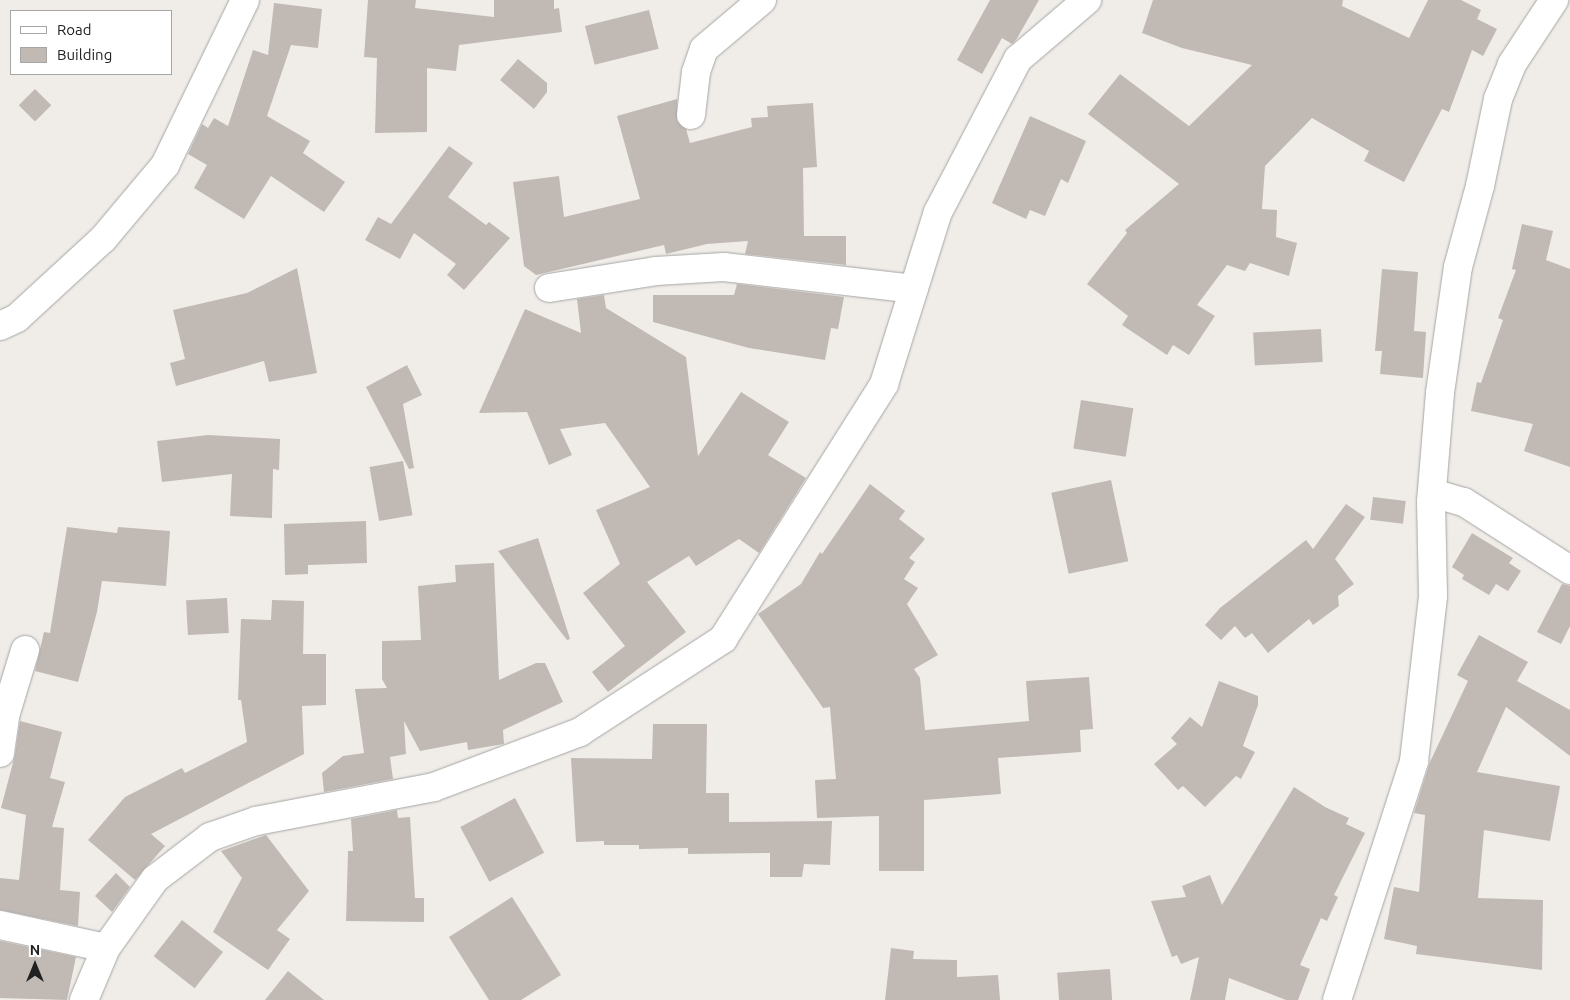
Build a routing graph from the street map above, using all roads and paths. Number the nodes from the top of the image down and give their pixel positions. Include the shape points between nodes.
1 (245, 0) edge
2 (762, 0) edge
3 (1087, 0) edge
4 (1554, 0) edge
5 (691, 115) dead end
6 (549, 288) dead end
7 (914, 289) junction
8 (0, 326) edge
9 (1432, 493) junction
10 (1570, 570) edge
11 (25, 650) dead end
12 (0, 753) edge
13 (0, 925) edge
14 (106, 948) junction
15 (84, 1000) edge
16 (1337, 1000) edge

1 - 8 street via 164,165 103,240 16,318
2 - 5 street via 704,49 696,72
3 - 7 street via 1018,59 938,212
4 - 9 street via 1512,64 1498,99 1480,186 1458,267 1440,392
6 - 7 street via 656,271 724,267
7 - 14 street via 884,384 723,639 570,736 434,787 256,821 210,836 155,880
9 - 10 street via 1464,502
9 - 16 street via 1433,596 1414,762
11 - 12 street via 5,716
13 - 14 street
14 - 15 street

